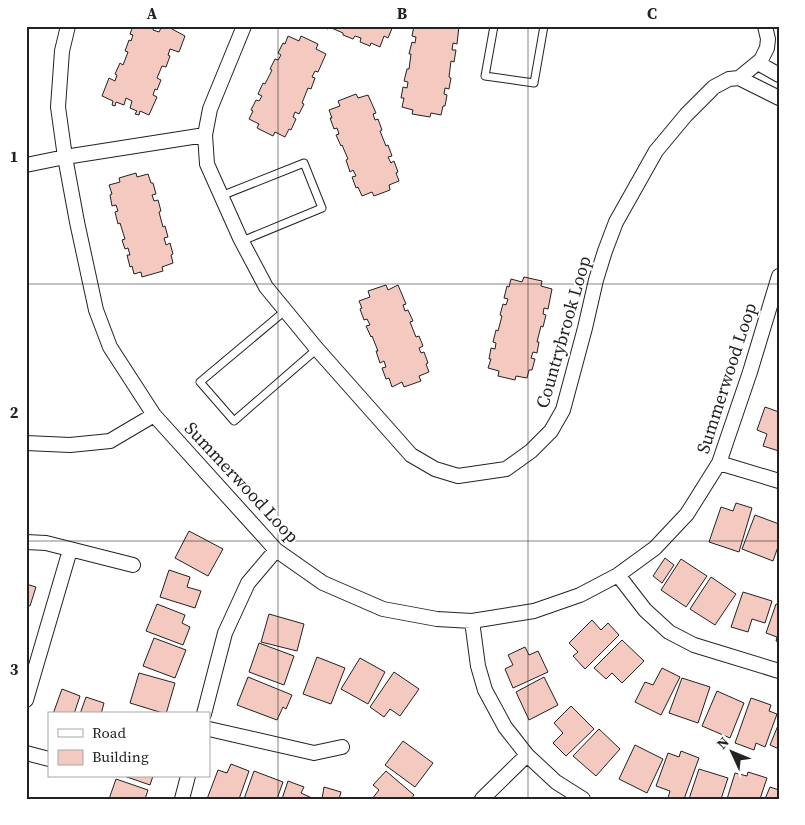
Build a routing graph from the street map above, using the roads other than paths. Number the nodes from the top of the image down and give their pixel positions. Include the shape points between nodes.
1 (68, 26) edge
2 (244, 26) edge
3 (494, 26) edge
4 (544, 26) edge
5 (764, 26) edge
6 (758, 63) junction
7 (779, 75) edge
8 (739, 78) junction
9 (779, 98) edge
10 (205, 135) junction
11 (65, 157) junction
12 (26, 165) edge
13 (221, 196) junction
14 (242, 241) junction
15 (779, 276) edge
16 (777, 291) edge
17 (286, 310) junction
18 (317, 350) junction
19 (154, 415) junction
20 (26, 443) edge
21 (719, 463) junction
22 (779, 481) edge
23 (26, 542) edge
24 (70, 550) junction
25 (276, 550) junction
26 (132, 565) dead end
27 (618, 575) junction
28 (472, 621) junction
29 (779, 671) edge
30 (26, 700) edge
31 (205, 712) edge
32 (210, 729) edge
33 (342, 747) dead end
34 (26, 753) edge
35 (527, 755) junction
36 (48, 759) edge
37 (187, 778) edge
38 (182, 799) edge
39 (482, 799) edge
40 (583, 799) edge

1 - 11 street, Summerwood Loop via 62,51 58,107
2 - 10 street, Countrybrook Loop via 210,109
3 - 4 lane via 485,76 534,83
5 - 6 street, Countrybrook Loop via 768,48
6 - 7 street
6 - 8 street, Countrybrook Loop
8 - 9 street
8 - 18 street, Countrybrook Loop via 714,87 656,151 616,222 605,251 563,410 551,431 506,469 458,476 435,469 411,455
10 - 11 street
10 - 13 street, Countrybrook Loop via 207,164
11 - 12 street
11 - 19 street, Summerwood Loop via 96,310 110,346
13 - 14 street, Countrybrook Loop
13 - 14 lane via 304,163 322,208
14 - 17 street, Countrybrook Loop via 266,287
15 - 16 street, Summerwood Loop
16 - 21 street, Summerwood Loop
17 - 18 street, Countrybrook Loop
17 - 18 lane via 200,382 234,421
19 - 20 street via 110,441 70,445
19 - 25 street, Summerwood Loop
21 - 22 street
21 - 27 street, Summerwood Loop via 687,514 654,548
23 - 24 street via 46,543
24 - 26 street
24 - 30 street
25 - 28 street, Summerwood Loop via 323,583 383,609 437,619
25 - 31 street via 248,583 225,633
27 - 28 street, Summerwood Loop via 580,595 534,611
27 - 29 street via 645,610 669,632 694,645
28 - 35 street via 485,690 505,727
32 - 33 street via 314,753
34 - 36 street
35 - 39 street
35 - 40 street via 556,782
37 - 38 street

